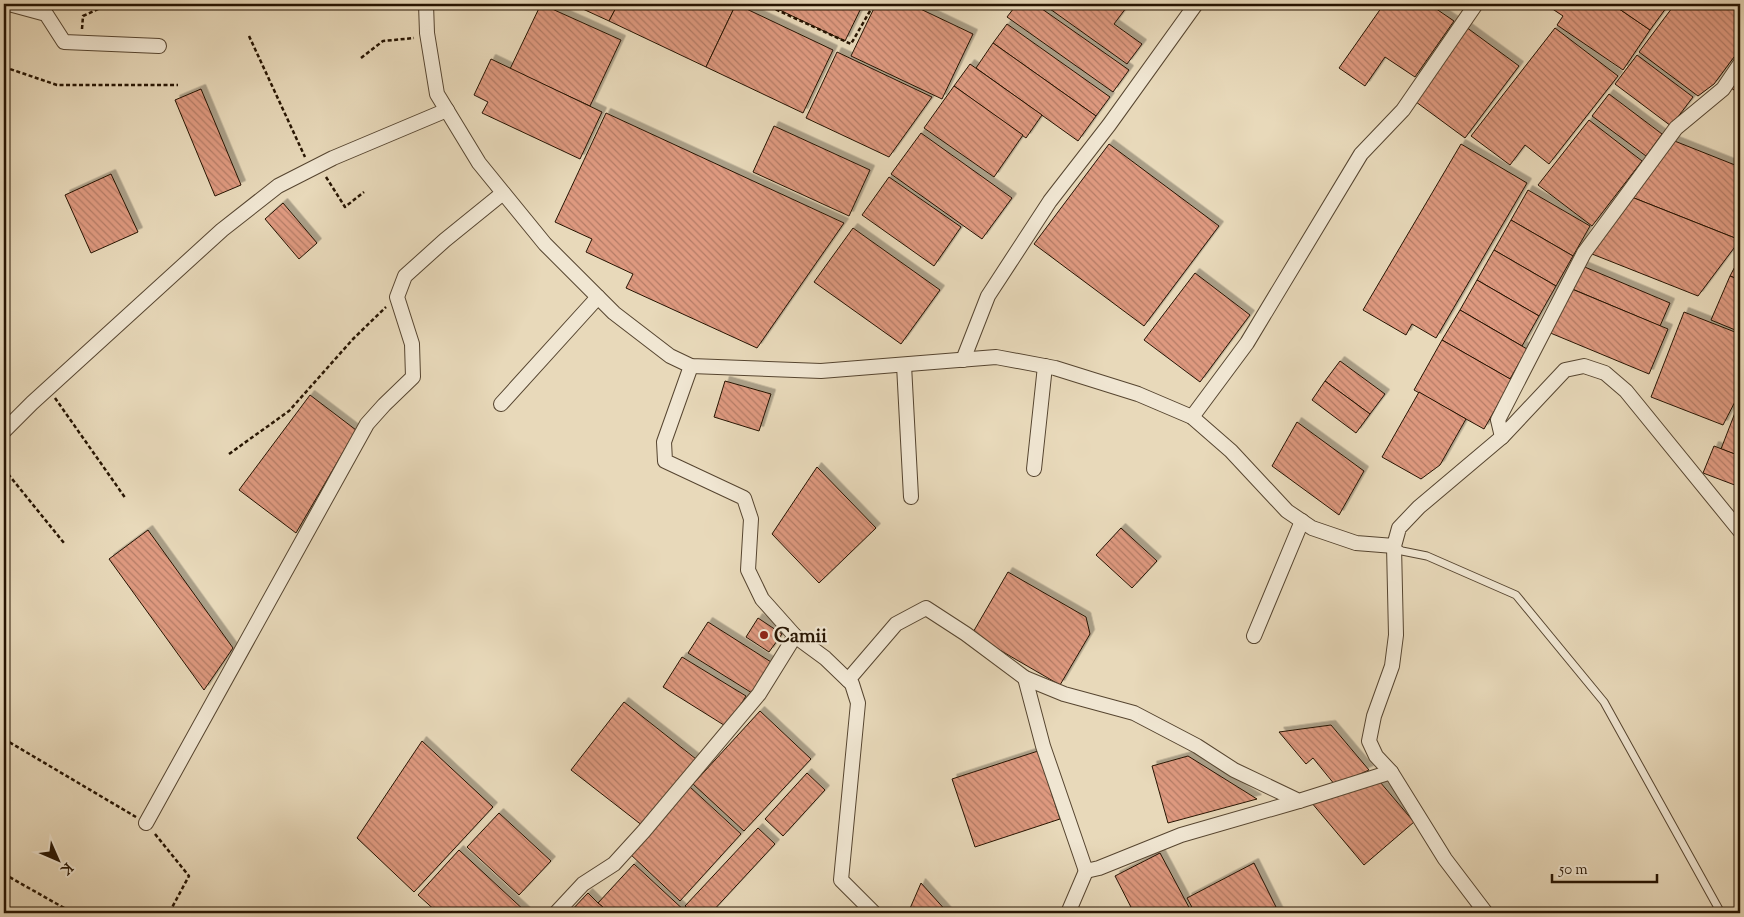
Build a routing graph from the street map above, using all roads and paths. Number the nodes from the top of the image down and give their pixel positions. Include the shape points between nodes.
1 (10, 4) edge
2 (109, 4) edge
3 (426, 4) edge
4 (764, 4) edge
5 (874, 4) edge
6 (1196, 4) edge
7 (1476, 4) edge
8 (249, 36) dead end
9 (428, 37) junction
10 (81, 43) junction
11 (159, 46) dead end
12 (361, 58) dead end
13 (1740, 64) edge
14 (4, 67) edge
15 (178, 85) dead end
16 (447, 110) junction
17 (315, 167) junction
18 (364, 192) dead end
19 (503, 193) junction
20 (397, 297) junction
21 (598, 297) junction
22 (963, 360) junction
23 (904, 365) junction
24 (691, 366) junction
25 (1045, 366) junction
26 (48, 389) junction
27 (500, 404) dead end
28 (1192, 417) junction
29 (4, 432) edge
30 (1502, 437) junction
31 (229, 454) dead end
32 (4, 469) edge
33 (1034, 469) dead end
34 (911, 497) dead end
35 (126, 499) dead end
36 (1302, 521) junction
37 (1740, 531) edge
38 (64, 543) dead end
39 (1394, 546) junction
40 (795, 636) junction
41 (1254, 636) dead end
42 (1025, 678) junction
43 (848, 680) junction
44 (4, 739) edge
45 (1391, 772) junction
46 (1299, 801) junction
47 (146, 823) junction
48 (1086, 871) junction
49 (4, 874) edge
50 (73, 913) edge
51 (169, 913) edge
52 (556, 913) edge
53 (874, 913) edge
54 (1068, 913) edge
55 (1486, 913) edge
56 (1721, 913) edge

1 - 10 street via 46,14 64,42
2 - 10 path via 83,16
3 - 9 street
4 - 5 path via 851,44
6 - 22 street via 1050,201 998,280 988,296
7 - 28 street via 1403,110 1361,154 1247,343
8 - 17 path
9 - 12 path via 383,41
9 - 16 street via 437,94
10 - 11 street
13 - 30 street via 1723,89 1676,128 1584,254 1498,420
14 - 15 path via 57,84
16 - 17 street
16 - 19 street via 479,163
17 - 18 path via 345,207
17 - 26 street via 278,186 222,230
19 - 20 street via 405,276
19 - 21 street via 545,244
20 - 31 path via 353,339 289,411
20 - 47 street via 412,344 413,377 367,424
21 - 24 street via 670,356
21 - 27 street
22 - 23 street
22 - 25 street via 996,357
23 - 24 street via 821,371
23 - 34 street
24 - 40 street via 664,442 665,461 744,498 751,520 748,570 762,599
25 - 28 street via 1138,394
25 - 33 street
26 - 29 street
26 - 35 path
28 - 36 street via 1231,451 1287,511
30 - 37 street via 1565,370 1584,366 1605,372 1626,391
30 - 39 street via 1419,507 1399,528
32 - 38 path
36 - 39 street via 1312,528 1356,543
36 - 41 street
39 - 45 street via 1396,635 1392,666 1374,716 1369,741 1376,756
39 - 56 lane via 1427,556 1516,595 1604,702
40 - 43 street
40 - 52 street via 760,694 644,831 614,864 583,884
42 - 43 street via 926,608 896,624
42 - 46 street via 1064,694 1134,713 1197,746 1234,770
42 - 48 street
43 - 53 street via 858,703 842,880
44 - 47 path
45 - 46 street
45 - 55 street via 1445,859
46 - 48 street via 1181,835
47 - 51 path via 189,876
48 - 54 street
49 - 50 path

